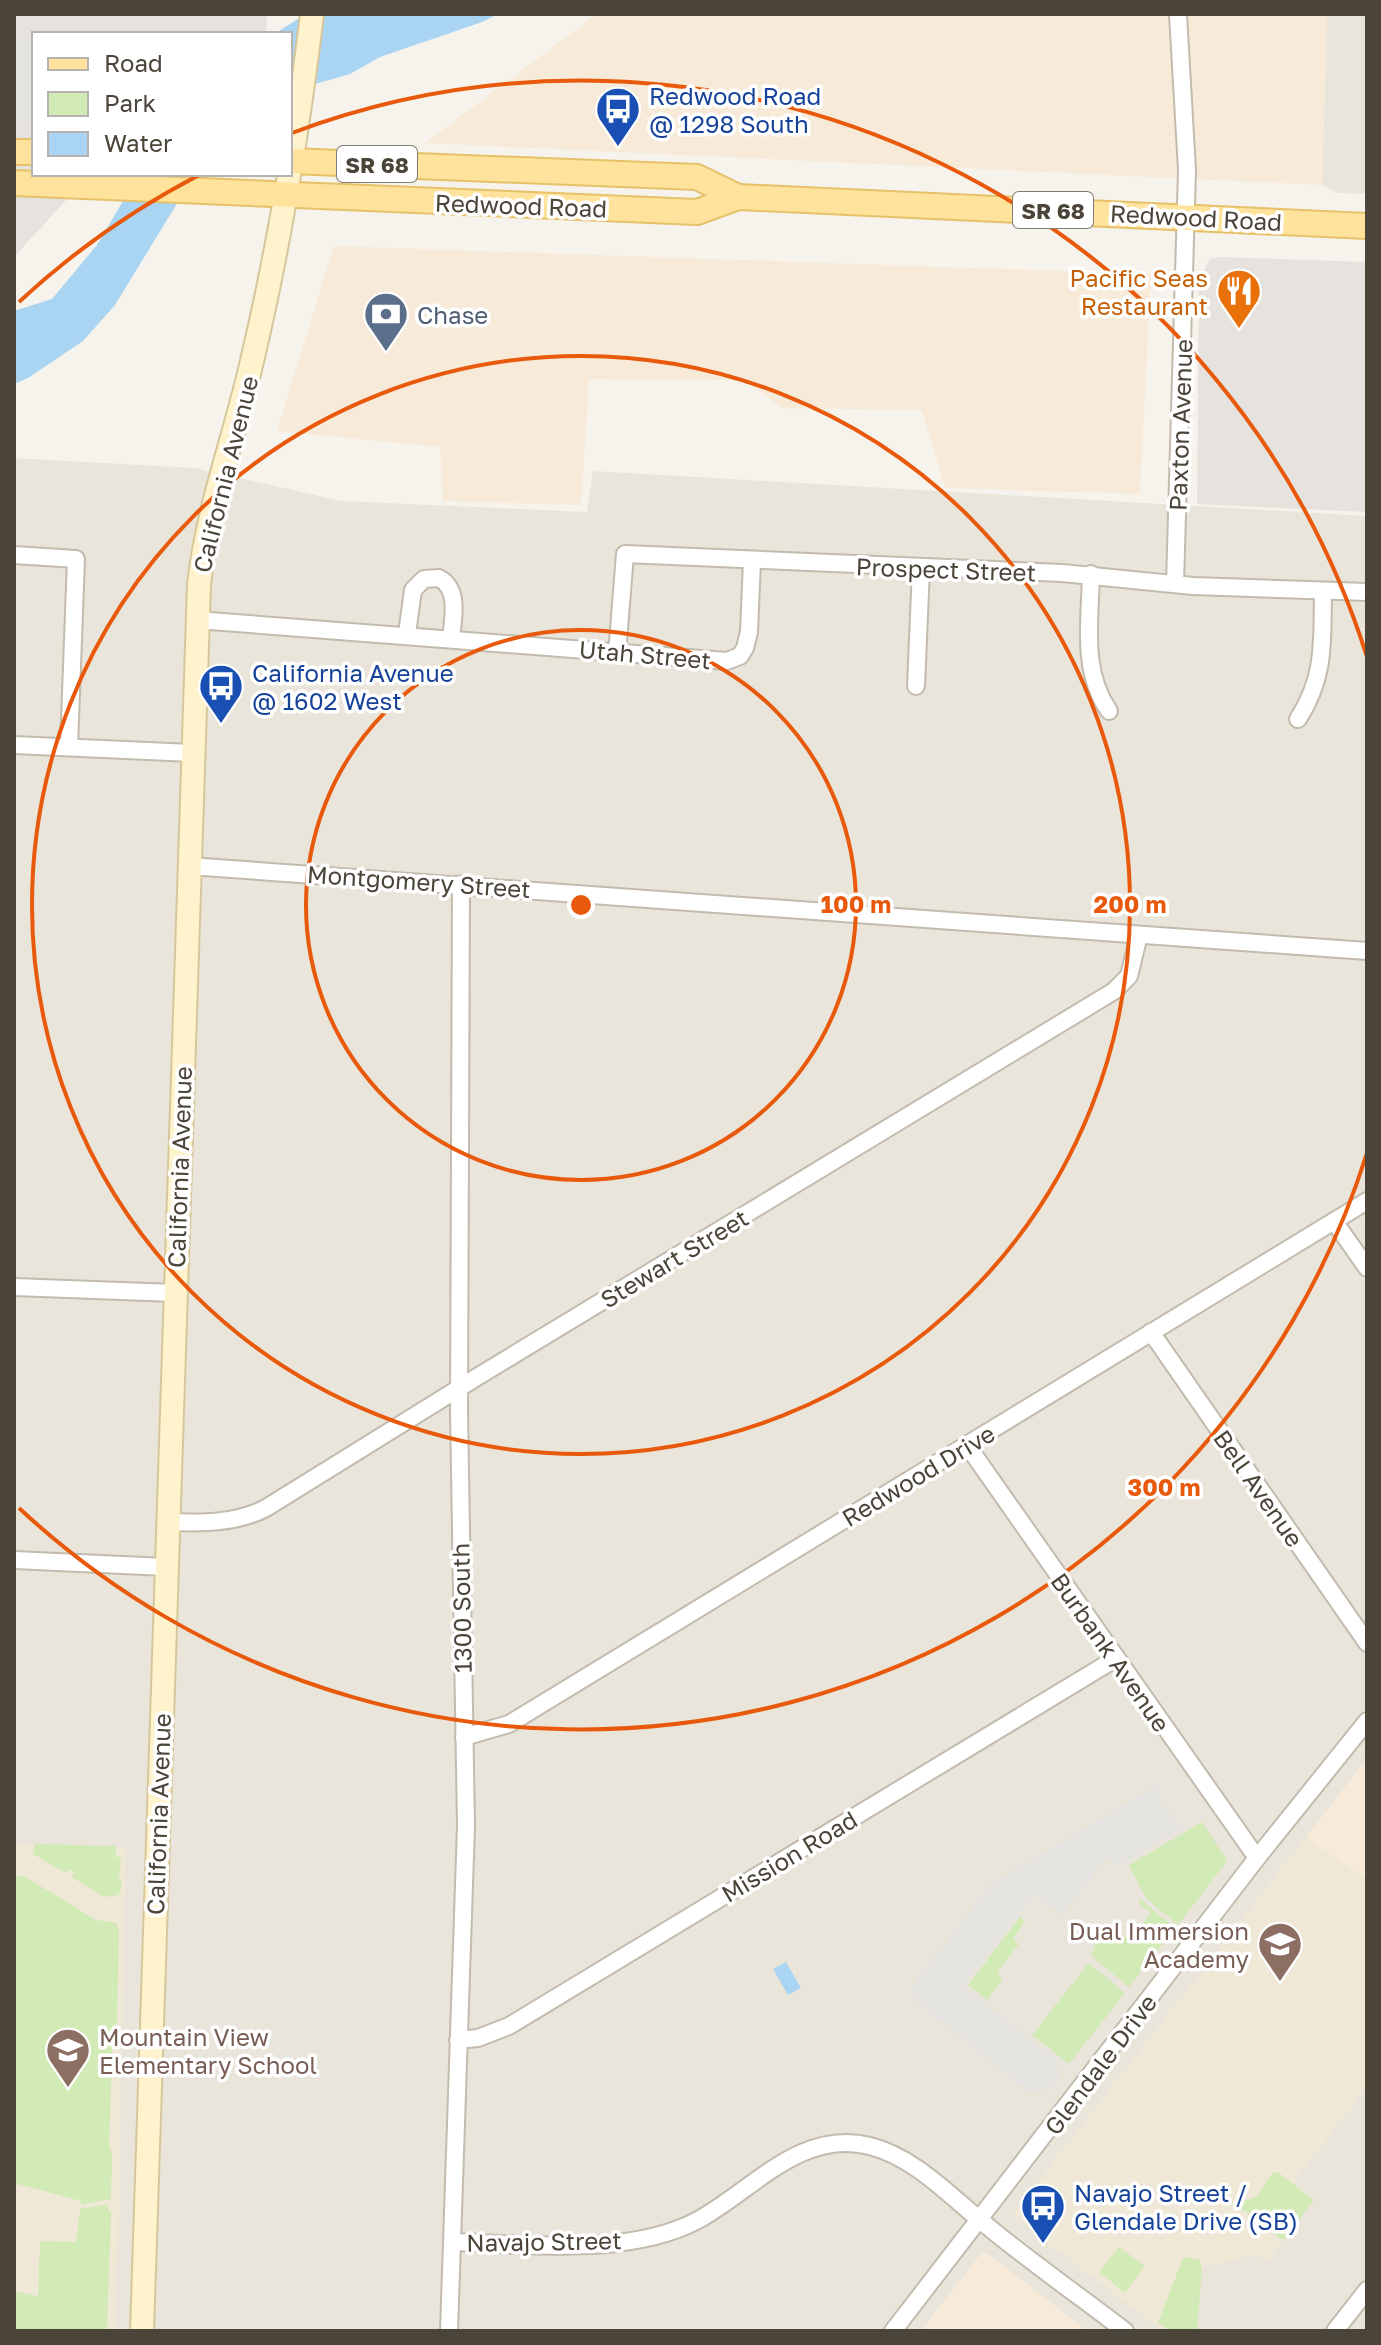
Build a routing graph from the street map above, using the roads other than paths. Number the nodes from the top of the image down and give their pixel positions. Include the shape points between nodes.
1 (312, 14) edge
2 (1178, 14) edge
3 (292, 156) edge
4 (292, 162) edge
5 (289, 176) edge
6 (14, 183) edge
7 (286, 196) junction
8 (738, 197) junction
9 (1186, 217) junction
10 (1367, 226) edge
11 (14, 555) edge
12 (752, 561) junction
13 (921, 568) junction
14 (1091, 574) junction
15 (1175, 584) junction
16 (1323, 591) junction
17 (1367, 592) edge
18 (197, 620) junction
19 (407, 634) junction
20 (451, 639) junction
21 (617, 654) junction
22 (916, 686) dead end
23 (1109, 711) dead end
24 (1298, 719) dead end
25 (14, 745) edge
26 (69, 747) junction
27 (192, 753) junction
28 (189, 866) junction
29 (461, 884) junction
30 (1139, 935) junction
31 (1367, 951) edge
32 (1367, 1201) edge
33 (1334, 1221) junction
34 (1367, 1268) edge
35 (14, 1287) edge
36 (175, 1293) junction
37 (1151, 1332) junction
38 (459, 1389) junction
39 (967, 1445) junction
40 (168, 1522) junction
41 (14, 1560) edge
42 (166, 1567) junction
43 (1367, 1643) edge
44 (1115, 1659) junction
45 (1367, 1721) edge
46 (464, 1737) junction
47 (1257, 1858) junction
48 (458, 2040) junction
49 (979, 2220) junction
50 (452, 2242) junction
51 (1367, 2290) edge
52 (142, 2331) edge
53 (449, 2331) edge
54 (893, 2331) edge
55 (1125, 2331) edge
56 (1335, 2331) edge

1 - 3 main road, California Avenue
2 - 9 street, Paxton Avenue
4 - 8 main road, Redwood Road / SR 68 via 697,177
5 - 7 main road, California Avenue
6 - 7 main road, Redwood Road / SR 68
7 - 8 main road, Redwood Road / SR 68 via 697,212
7 - 18 main road, California Avenue via 248,378 205,542
8 - 9 main road, Redwood Road / SR 68
9 - 10 main road, Redwood Road / SR 68
9 - 15 street, Paxton Avenue
11 - 26 street via 76,559
12 - 13 street, Prospect Street
12 - 21 street, Utah Street via 749,632 740,656 720,662
12 - 21 street, Prospect Street via 625,554
13 - 14 street, Prospect Street
13 - 22 street
14 - 15 street, Prospect Street
14 - 23 street via 1089,664
15 - 16 street, Prospect Street
16 - 17 street, Prospect Street
16 - 24 street via 1320,670
18 - 19 street, Utah Street
18 - 27 main road, California Avenue
19 - 20 street, Utah Street
19 - 20 street via 413,590 424,579 439,578 452,596
20 - 21 street, Utah Street
25 - 26 street
26 - 27 street
27 - 28 main road, California Avenue
28 - 29 street, Montgomery Street
28 - 36 main road, California Avenue
29 - 30 street, Montgomery Street
29 - 38 street, 1300 South
30 - 31 street, Montgomery Street
30 - 38 street, Stewart Street via 1129,976 1114,991
32 - 33 street, Redwood Drive
33 - 34 street
33 - 37 street, Redwood Drive
35 - 36 street
36 - 40 main road, California Avenue
37 - 39 street, Redwood Drive
37 - 43 street, Bell Avenue
38 - 40 street, Stewart Street via 259,1512 214,1522
38 - 46 street, 1300 South
39 - 44 street, Burbank Avenue
39 - 46 street, Redwood Drive via 509,1724
40 - 42 main road, California Avenue
41 - 42 street
42 - 52 main road, California Avenue
44 - 47 street, Burbank Avenue
44 - 48 street, Mission Road via 509,2026
45 - 47 street, Glendale Drive
46 - 48 street, 1300 South
47 - 49 street, Glendale Drive
48 - 50 street, 1300 South
49 - 50 street, Navajo Street via 894,2154 866,2145 833,2144 797,2154 711,2213 672,2231 602,2244
49 - 54 street, Glendale Drive
49 - 55 street, Navajo Street
50 - 53 street, 1300 South
51 - 56 street

